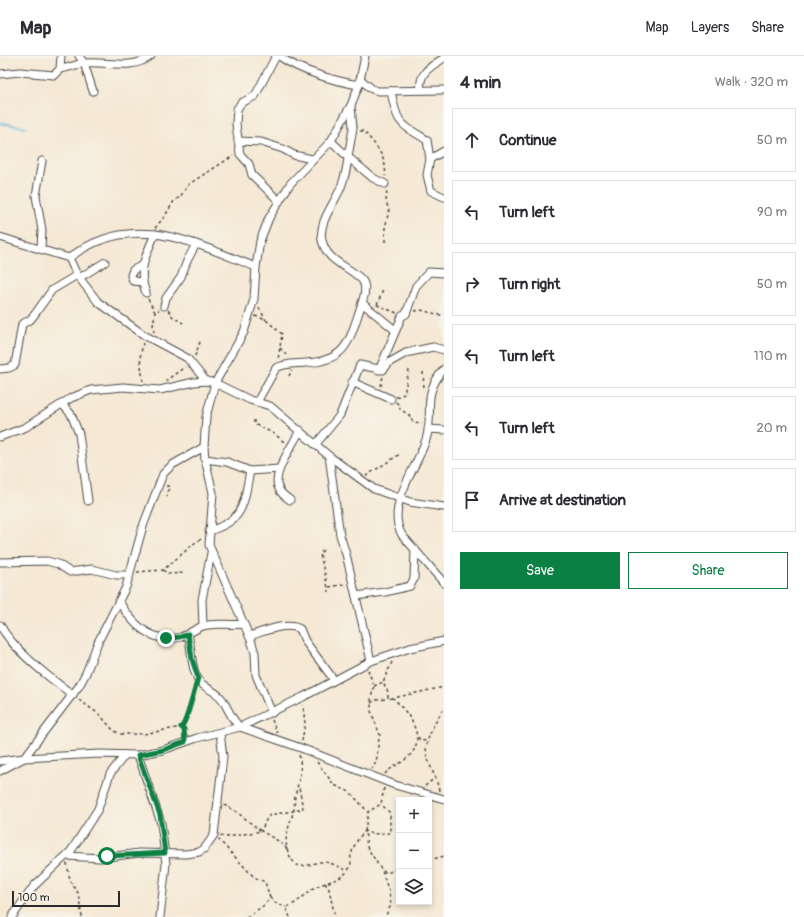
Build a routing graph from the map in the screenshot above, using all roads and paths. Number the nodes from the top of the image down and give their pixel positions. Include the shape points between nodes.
1 (61, 56) edge
2 (79, 56) edge
3 (151, 56) edge
4 (278, 56) edge
5 (365, 56) edge
6 (444, 58) edge
7 (100, 60) edge
8 (84, 63) junction
9 (60, 69) junction
10 (0, 74) edge
11 (360, 82) junction
12 (421, 90) junction
13 (444, 90) edge
14 (92, 91) dead end
15 (391, 91) junction
16 (351, 105) junction
17 (353, 128) junction
18 (238, 141) junction
19 (331, 141) junction
20 (444, 151) edge
21 (240, 154) junction
22 (348, 157) junction
23 (312, 159) junction
24 (430, 159) junction
25 (42, 161) dead end
26 (385, 184) junction
27 (444, 197) edge
28 (279, 201) junction
29 (145, 232) junction
30 (155, 234) junction
31 (0, 237) edge
32 (385, 242) dead end
33 (196, 244) junction
34 (41, 248) junction
35 (69, 258) junction
36 (105, 262) dead end
37 (143, 265) junction
38 (256, 267) junction
39 (444, 273) edge
40 (78, 276) junction
41 (142, 282) junction
42 (383, 290) dead end
43 (146, 294) dead end
44 (254, 299) junction
45 (362, 303) junction
46 (164, 306) dead end
47 (418, 310) dead end
48 (155, 312) dead end
49 (250, 314) junction
50 (402, 316) junction
51 (444, 316) edge
52 (266, 320) junction
53 (395, 330) junction
54 (155, 332) dead end
55 (144, 335) junction
56 (201, 339) dead end
57 (444, 350) edge
58 (192, 362) junction
59 (276, 368) junction
60 (0, 369) edge
61 (444, 369) edge
62 (381, 370) junction
63 (410, 370) dead end
64 (423, 372) dead end
65 (165, 380) dead end
66 (206, 381) junction
67 (352, 382) junction
68 (215, 383) junction
69 (143, 389) junction
70 (380, 394) junction
71 (391, 398) junction
72 (428, 400) junction
73 (257, 402) junction
74 (62, 404) junction
75 (254, 420) dead end
76 (428, 427) junction
77 (300, 430) junction
78 (444, 430) edge
79 (0, 437) edge
80 (316, 444) junction
81 (204, 447) junction
82 (292, 447) junction
83 (400, 454) dead end
84 (329, 456) junction
85 (205, 459) junction
86 (279, 469) junction
87 (250, 471) junction
88 (359, 479) junction
89 (159, 484) junction
90 (167, 497) dead end
91 (399, 498) junction
92 (290, 500) dead end
93 (88, 501) dead end
94 (444, 507) edge
95 (209, 533) junction
96 (415, 549) junction
97 (323, 550) dead end
98 (211, 553) junction
99 (0, 562) edge
100 (163, 570) junction
101 (185, 573) dead end
102 (130, 575) junction
103 (353, 582) junction
104 (444, 583) edge
105 (329, 588) junction
106 (329, 592) dead end
107 (356, 596) junction
108 (119, 601) junction
109 (243, 624) junction
110 (0, 625) edge
111 (203, 626) junction
112 (188, 634) junction
113 (249, 636) junction
114 (444, 641) edge
115 (396, 653) junction
116 (370, 661) junction
117 (198, 678) junction
118 (334, 680) junction
119 (383, 682) junction
120 (374, 686) junction
121 (444, 687) edge
122 (72, 695) junction
123 (303, 697) junction
124 (393, 698) junction
125 (388, 699) junction
126 (371, 703) junction
127 (444, 708) edge
128 (272, 713) junction
129 (181, 727) junction
130 (240, 728) junction
131 (220, 733) junction
132 (418, 736) junction
133 (274, 739) junction
134 (426, 741) junction
135 (185, 742) junction
136 (299, 748) junction
137 (125, 755) junction
138 (138, 755) junction
139 (24, 758) junction
140 (0, 761) edge
141 (316, 761) dead end
142 (0, 771) edge
143 (368, 774) junction
144 (436, 776) junction
145 (384, 781) junction
146 (298, 786) junction
147 (423, 793) junction
148 (443, 797) edge
149 (217, 802) junction
150 (381, 804) junction
151 (294, 811) junction
152 (368, 812) junction
153 (261, 831) junction
154 (365, 831) junction
155 (214, 835) junction
156 (287, 849) junction
157 (165, 853) junction
158 (444, 856) edge
159 (68, 857) junction
160 (432, 859) edge
161 (397, 869) edge
162 (382, 870) junction
163 (347, 871) junction
164 (325, 883) junction
165 (270, 898) junction
166 (286, 907) junction
167 (12, 917) edge
168 (82, 917) edge
169 (160, 917) edge
170 (248, 917) edge
171 (290, 917) edge
172 (335, 917) edge
173 (385, 917) edge

1 - 9 street
2 - 8 street
3 - 7 street via 134,64
4 - 11 street via 333,79
4 - 18 street via 256,96 241,103 237,109
5 - 11 street
6 - 12 street via 422,76
7 - 8 street
8 - 9 street
8 - 14 street
9 - 10 street via 54,75 20,72
11 - 15 street via 372,89
11 - 16 street
12 - 13 street
12 - 15 street
15 - 24 street via 393,107 400,121 427,140
16 - 17 street
16 - 19 street
17 - 22 street
17 - 26 path via 363,131 382,155 387,169
18 - 21 street
18 - 23 street via 261,142
19 - 22 street
19 - 23 street
20 - 24 street
21 - 28 street via 249,164 252,175
21 - 29 path via 189,184 156,227
22 - 26 street via 373,178
22 - 45 street via 341,187 322,230 322,240 331,259 364,282
23 - 28 street
24 - 27 street via 427,175 429,186 436,194
25 - 34 street via 36,196 42,230
26 - 32 path via 389,210
28 - 38 street via 260,241
29 - 30 street
29 - 35 street via 111,236 84,247
30 - 33 street
30 - 37 street
31 - 34 street
33 - 38 street
33 - 46 street
34 - 35 street
35 - 40 street
36 - 40 street
37 - 41 street
37 - 41 street via 133,270 131,275 133,281
38 - 44 street
39 - 50 street via 429,272 426,275 416,286 406,314
40 - 55 street via 98,302
40 - 60 street via 52,290 30,320 22,324 15,365
41 - 43 street
42 - 50 path via 377,305
44 - 49 street
44 - 52 path
45 - 53 street
45 - 59 street via 352,336 333,358
47 - 51 path
48 - 54 path
49 - 52 path
49 - 68 street via 238,344
50 - 53 street
52 - 59 path via 282,334
53 - 62 street
55 - 58 street
55 - 69 path via 140,358
56 - 58 path
57 - 62 street via 434,347 406,353
58 - 65 path
58 - 66 street
59 - 73 street
61 - 72 street
62 - 67 street via 360,365
62 - 70 path
63 - 71 path via 404,394
64 - 72 path via 424,392
66 - 68 street
66 - 69 street via 160,390
67 - 70 street
67 - 80 street via 340,415
68 - 73 street
68 - 81 street via 206,417
69 - 74 street via 91,390
70 - 71 street
71 - 76 path via 413,422
72 - 76 street
73 - 77 street via 270,406
74 - 79 street via 26,427
74 - 93 street via 71,414 79,434
75 - 82 path via 254,424 275,434
76 - 78 street
76 - 91 street via 424,444
77 - 80 street
77 - 82 street
80 - 84 street
81 - 85 street
81 - 89 street via 167,469
82 - 86 street
83 - 88 path
84 - 88 street
84 - 103 street via 340,535
85 - 87 street via 227,462
85 - 95 street via 212,493
86 - 87 street
86 - 92 street via 276,484
87 - 95 street via 241,510 232,521
88 - 91 street via 374,489
89 - 90 path via 169,486
89 - 102 street via 143,526
91 - 94 street
91 - 96 street via 398,527
95 - 98 street
95 - 100 path
96 - 104 street
96 - 107 street via 414,579 410,586
97 - 105 path via 320,554
98 - 109 street
98 - 111 street via 202,600
99 - 102 street via 47,561 58,564 70,572 92,569 116,575
100 - 101 path via 168,574
100 - 102 path via 134,572
102 - 108 street
103 - 105 path
103 - 107 street
105 - 106 path
107 - 116 street
108 - 112 street via 134,623 150,634 166,638
108 - 122 street via 98,642 86,673
109 - 111 street via 220,623
109 - 113 street
110 - 122 street via 4,633 31,660
111 - 112 street
112 - 117 street
113 - 118 street via 277,628 300,629 305,641
113 - 128 street via 255,653 256,675
114 - 115 street
115 - 116 street
115 - 119 path
116 - 118 street
116 - 120 path via 367,668
117 - 129 path via 194,687 194,697
117 - 130 street via 203,685 220,697 235,724
118 - 123 street
119 - 120 path
119 - 125 path
120 - 126 path
121 - 124 path
122 - 129 path via 100,715 114,731 121,734 144,734
122 - 139 street
123 - 128 street
123 - 136 path via 305,724
124 - 125 path
124 - 132 path via 408,715
125 - 126 path via 374,700
126 - 143 path via 371,711 380,735 377,761
127 - 134 path
128 - 130 street
128 - 133 path via 270,716 278,734
129 - 135 path via 184,729
130 - 131 street
130 - 133 street
131 - 135 street
131 - 149 street via 223,757
132 - 134 path via 420,740
132 - 145 path via 409,757 389,770
133 - 136 street
134 - 144 path via 427,756
135 - 138 street
136 - 143 street
136 - 146 path via 301,764
137 - 138 street
137 - 139 street
137 - 159 street via 110,774 98,809
138 - 157 street via 160,815
139 - 140 street
139 - 142 street
141 - 152 path via 334,785 350,792
143 - 145 street
144 - 147 path via 422,788
144 - 148 path
145 - 147 street
145 - 150 path
146 - 151 path
146 - 151 path via 303,809
147 - 148 street
149 - 153 path via 234,810
149 - 155 street
150 - 152 path
150 - 154 path via 390,813 390,833 372,834
151 - 153 path via 270,815
151 - 156 path via 288,827
152 - 154 path
153 - 155 path via 228,837
153 - 156 path
154 - 162 path via 370,854
154 - 163 path via 356,840 351,865
155 - 157 street via 208,846 199,852
155 - 165 path via 254,877 265,882
156 - 163 path via 288,856 296,865 309,866 320,862
157 - 159 street via 100,858
157 - 169 street
158 - 160 path
159 - 167 street via 34,886
159 - 168 path via 68,873 78,893
161 - 162 path via 387,873
162 - 173 path via 391,905
163 - 164 path via 341,877
164 - 166 path
164 - 172 path via 329,889
165 - 166 path
165 - 170 path
166 - 171 path

